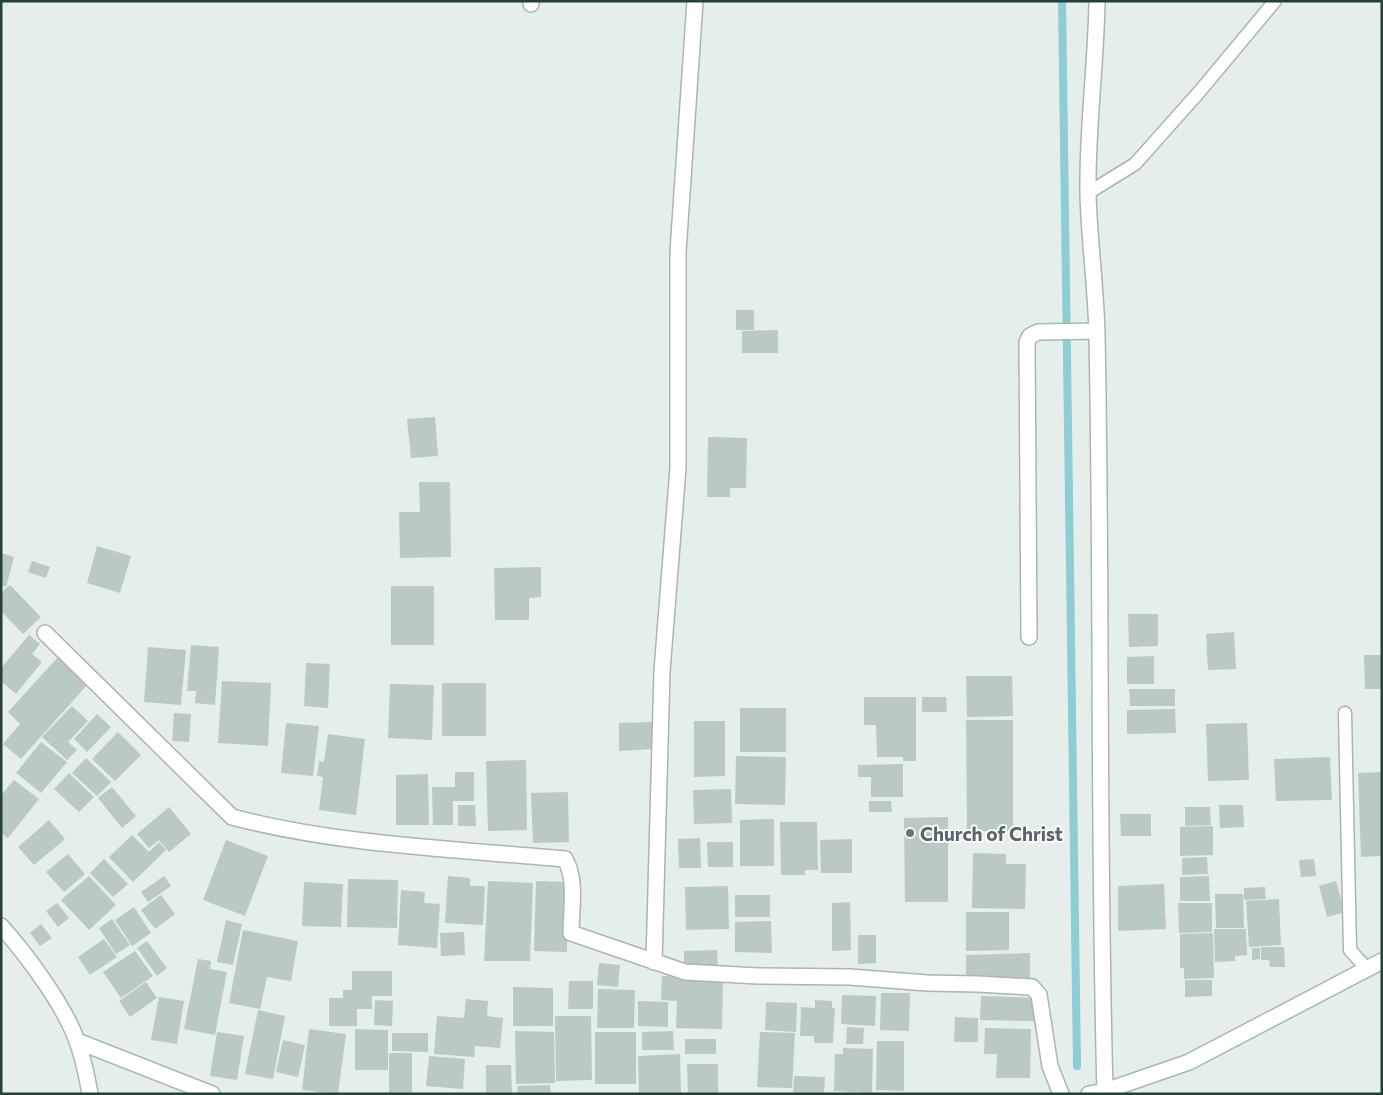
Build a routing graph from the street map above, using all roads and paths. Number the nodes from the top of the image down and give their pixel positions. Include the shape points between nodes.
1 (695, 1) edge
2 (1097, 1) edge
3 (1275, 1) edge
4 (1088, 193) junction
5 (1092, 331) junction
6 (45, 633) dead end
7 (1029, 637) dead end
8 (1345, 713) dead end
9 (1, 926) edge
10 (1382, 961) edge
11 (654, 962) junction
12 (1366, 968) junction
13 (77, 1041) junction
14 (1105, 1091) junction
15 (90, 1094) edge
16 (212, 1094) edge
17 (1061, 1094) edge
18 (1089, 1094) edge

1 - 11 street via 678,252 678,468 662,671
2 - 4 street
3 - 4 lane via 1135,164
4 - 5 street
5 - 7 street via 1038,332 1027,342
5 - 14 street via 1101,652 1101,944
6 - 11 street via 232,817 273,828 372,841 565,859 572,879 571,933
8 - 12 lane via 1350,950
9 - 13 street via 59,1006
10 - 12 street
11 - 17 street via 685,972 1032,987 1039,995 1050,1066
12 - 14 street via 1189,1062
13 - 15 street
13 - 16 street
14 - 18 street

